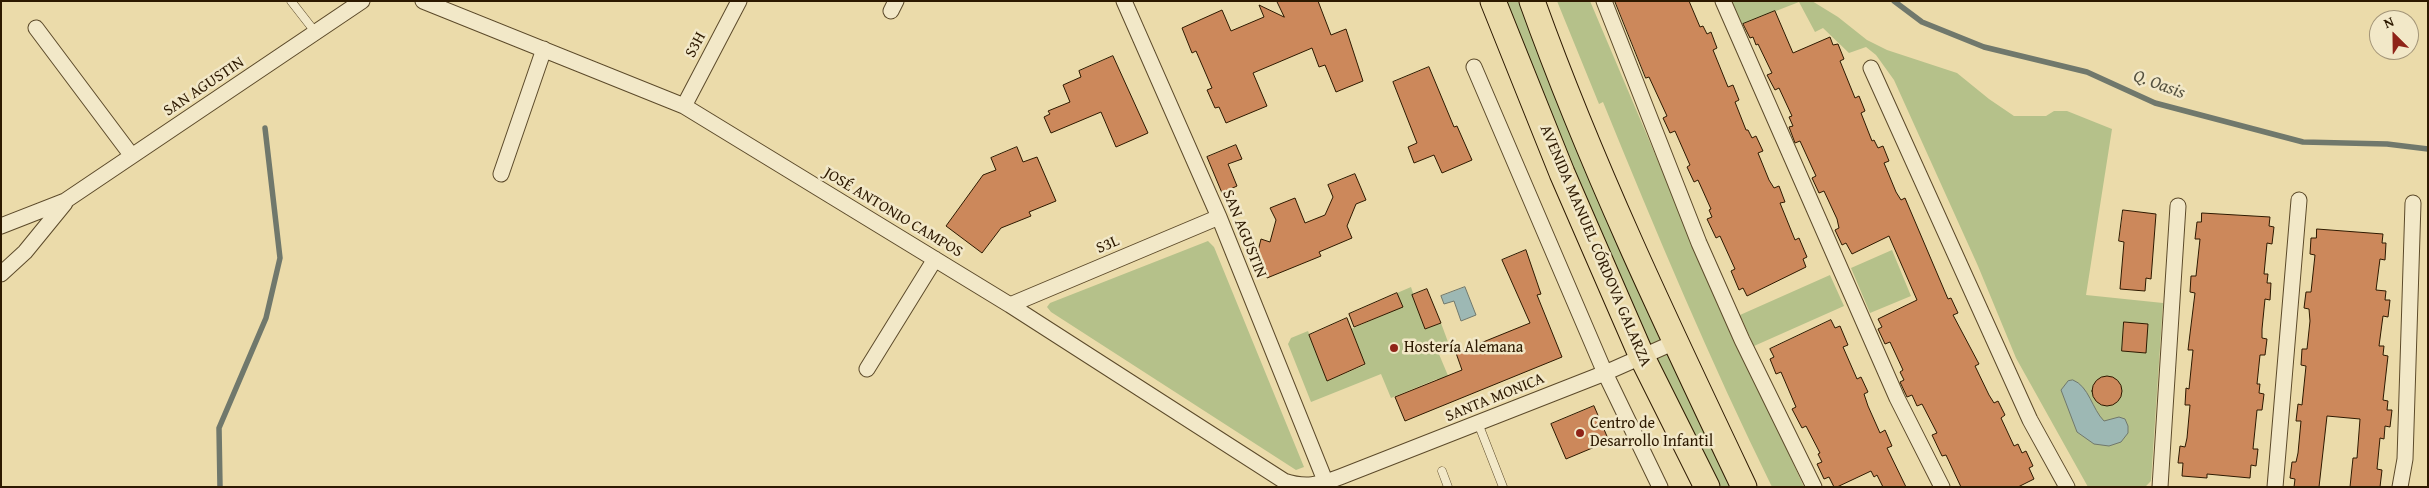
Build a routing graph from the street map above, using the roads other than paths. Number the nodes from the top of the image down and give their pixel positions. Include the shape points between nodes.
1 (291, 1) edge
2 (362, 1) edge
3 (423, 1) edge
4 (739, 1) edge
5 (1124, 1) edge
6 (1493, 1) edge
7 (1532, 1) edge
8 (1604, 1) edge
9 (1724, 1) edge
10 (36, 28) dead end
11 (316, 33) junction
12 (544, 49) junction
13 (1474, 67) dead end
14 (1871, 68) dead end
15 (684, 106) junction
16 (132, 156) junction
17 (501, 174) dead end
18 (2299, 200) dead end
19 (66, 202) junction
20 (2413, 203) dead end
21 (2178, 206) dead end
22 (1219, 217) junction
23 (1, 226) edge
24 (935, 259) junction
25 (1, 274) edge
26 (1010, 305) junction
27 (1676, 342) junction
28 (1642, 357) junction
29 (867, 369) dead end
30 (1605, 373) junction
31 (1478, 423) junction
32 (1442, 471) dead end
33 (1326, 483) junction
34 (1282, 484) edge
35 (1448, 487) edge
36 (1503, 487) edge
37 (1660, 487) edge
38 (1707, 487) edge
39 (1744, 487) edge
40 (1814, 487) edge
41 (1942, 487) edge
42 (2067, 487) edge
43 (2160, 487) edge
44 (2275, 487) edge
45 (2400, 487) edge

1 - 11 lane
2 - 11 street, SAN AGUSTIN
3 - 12 street, JOSÉ ANTONIO CAMPOS
4 - 15 street, S3H
5 - 22 street, SAN AGUSTIN
6 - 28 main road, AVENIDA MANUEL CÓRDOVA GALARZA via 1562,173
7 - 27 main road, AVENIDA MANUEL CÓRDOVA GALARZA via 1594,163
8 - 40 street via 1715,278
9 - 41 street via 1897,398
10 - 16 street
11 - 16 street, SAN AGUSTIN
12 - 15 street, JOSÉ ANTONIO CAMPOS
12 - 17 street
13 - 30 street
14 - 42 street via 2030,420
15 - 24 street, JOSÉ ANTONIO CAMPOS
16 - 19 street, SAN AGUSTIN
18 - 44 street
19 - 23 street, SAN AGUSTIN
19 - 25 street, SAN AGUSTIN via 25,252
20 - 45 street via 2405,459
21 - 43 street
22 - 26 street, S3L
22 - 33 street, SAN AGUSTIN
24 - 26 street, JOSÉ ANTONIO CAMPOS
24 - 29 street
26 - 34 street, JOSÉ ANTONIO CAMPOS
27 - 28 street, SANTA MONICA
27 - 39 main road, AVENIDA MANUEL CÓRDOVA GALARZA
28 - 30 street, SANTA MONICA
28 - 38 main road, AVENIDA MANUEL CÓRDOVA GALARZA
30 - 31 street, SANTA MONICA
30 - 37 street
31 - 33 street, SANTA MONICA
31 - 36 lane
32 - 35 lane
33 - 34 street, JOSÉ ANTONIO CAMPOS

